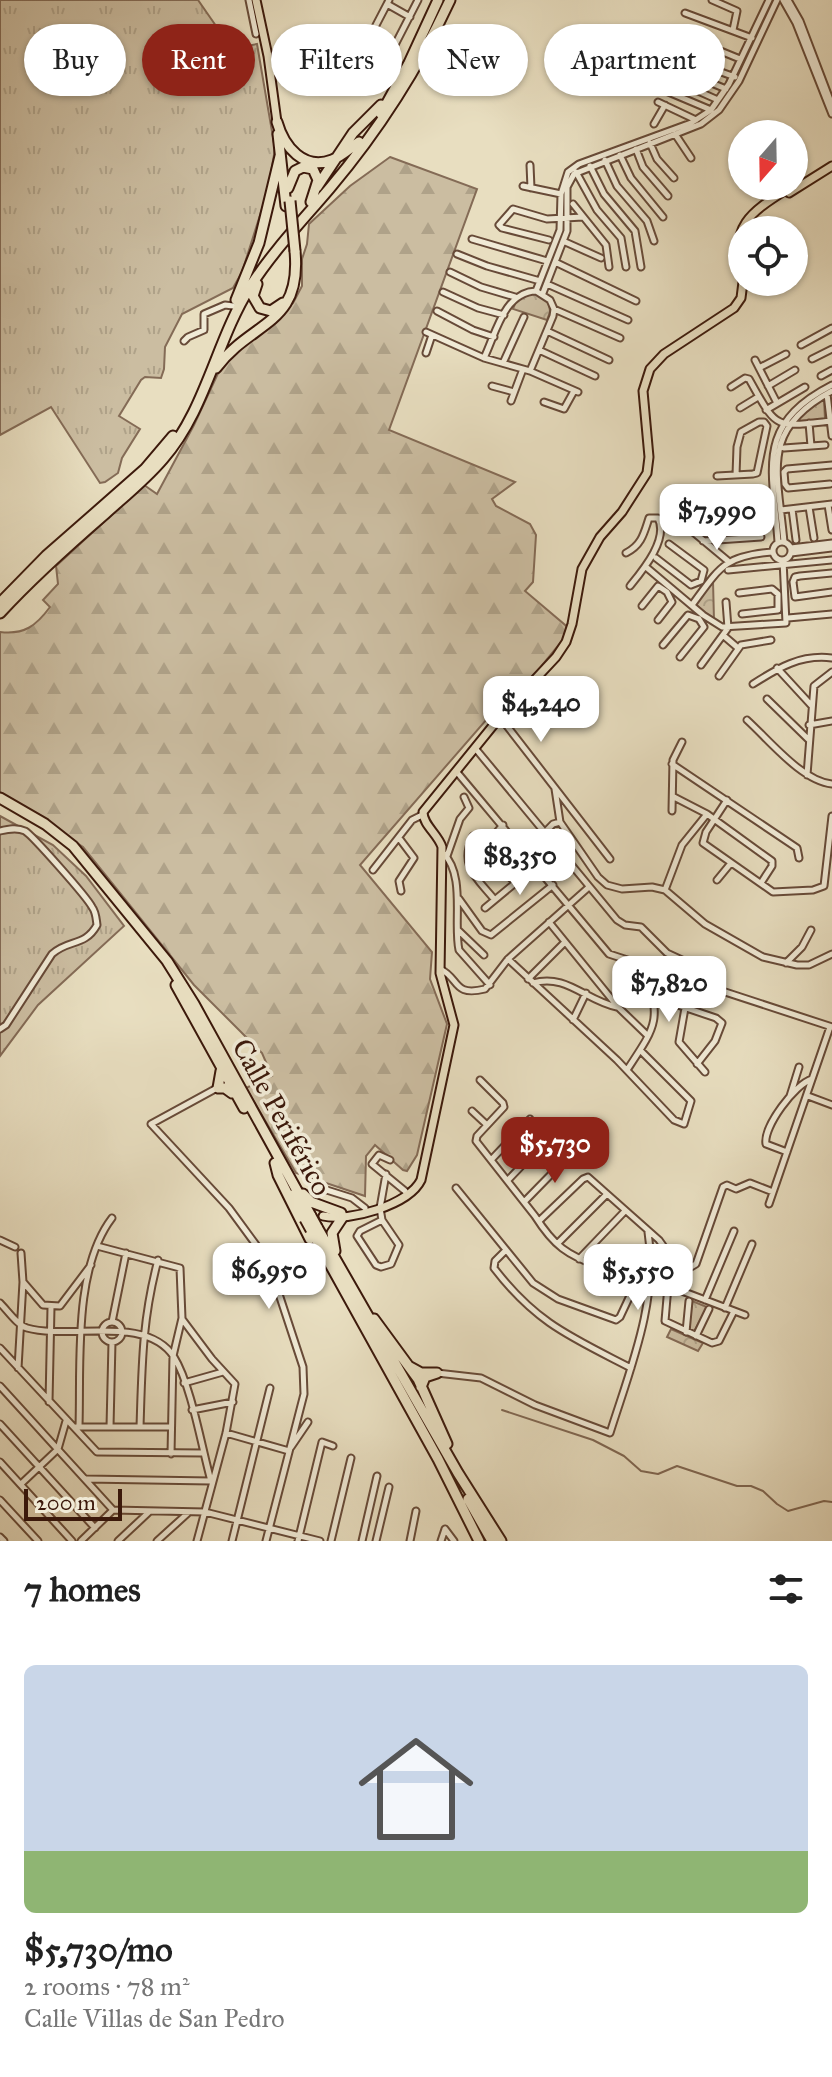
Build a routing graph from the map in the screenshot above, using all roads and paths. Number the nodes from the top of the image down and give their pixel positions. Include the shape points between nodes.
1 (249, 0) edge
2 (256, 0) edge
3 (418, 0) edge
4 (438, 0) edge
5 (450, 0) edge
6 (712, 0) edge
7 (769, 0) edge
8 (783, 0) edge
9 (388, 2) edge
10 (685, 13) dead end
11 (410, 17) junction
12 (377, 24) edge
13 (733, 30) junction
14 (402, 32) edge
15 (256, 34) dead end
16 (754, 39) junction
17 (725, 53) edge
18 (740, 59) junction
19 (402, 74) edge
20 (725, 74) edge
21 (736, 78) junction
22 (726, 89) joint
23 (390, 96) edge
24 (391, 96) edge
25 (678, 96) edge
26 (709, 96) edge
27 (718, 100) junction
28 (832, 105) edge
29 (711, 110) junction
30 (832, 114) edge
31 (696, 120) junction
32 (277, 122) junction
33 (654, 124) dead end
34 (675, 134) junction
35 (650, 141) junction
36 (359, 142) junction
37 (636, 149) junction
38 (282, 150) junction
39 (620, 155) junction
40 (604, 158) junction
41 (691, 158) dead end
42 (334, 159) junction
43 (832, 163) edge
44 (530, 165) dead end
45 (590, 166) junction
46 (576, 172) junction
47 (808, 177) edge
48 (674, 178) dead end
49 (808, 178) edge
50 (523, 186) dead end
51 (317, 187) junction
52 (288, 188) junction
53 (531, 188) junction
54 (561, 194) junction
55 (668, 196) dead end
56 (773, 200) edge
57 (775, 200) edge
58 (311, 202) junction
59 (288, 203) junction
60 (573, 204) dead end
61 (750, 216) edge
62 (756, 216) edge
63 (564, 217) junction
64 (583, 217) junction
65 (663, 217) dead end
66 (472, 239) dead end
67 (549, 240) dead end
68 (563, 241) junction
69 (654, 241) dead end
70 (293, 252) junction
71 (457, 254) dead end
72 (273, 255) junction
73 (601, 258) dead end
74 (547, 261) junction
75 (555, 262) junction
76 (609, 267) dead end
77 (626, 267) dead end
78 (641, 267) dead end
79 (450, 272) dead end
80 (544, 282) junction
81 (443, 292) dead end
82 (540, 292) junction
83 (742, 296) edge
84 (515, 297) junction
85 (636, 301) dead end
86 (235, 303) junction
87 (554, 309) junction
88 (437, 311) dead end
89 (504, 315) junction
90 (524, 317) dead end
91 (628, 320) dead end
92 (832, 328) edge
93 (547, 331) junction
94 (494, 337) junction
95 (620, 338) dead end
96 (184, 341) dead end
97 (801, 345) dead end
98 (832, 349) edge
99 (539, 350) junction
100 (426, 353) dead end
101 (786, 354) dead end
102 (484, 358) junction
103 (812, 359) dead end
104 (609, 360) dead end
105 (755, 360) dead end
106 (503, 363) junction
107 (759, 368) junction
108 (523, 369) junction
109 (795, 370) dead end
110 (832, 370) edge
111 (530, 371) junction
112 (209, 376) junction
113 (595, 376) dead end
114 (821, 376) dead end
115 (492, 386) dead end
116 (768, 386) junction
117 (731, 387) dead end
118 (805, 387) dead end
119 (830, 390) edge
120 (514, 392) junction
121 (758, 397) junction
122 (511, 401) dead end
123 (544, 402) dead end
124 (777, 403) junction
125 (740, 408) dead end
126 (830, 408) edge
127 (766, 410) junction
128 (830, 421) edge
129 (787, 423) junction
130 (809, 423) junction
131 (832, 436) edge
132 (825, 445) dead end
133 (811, 446) junction
134 (784, 448) dead end
135 (760, 451) junction
136 (774, 454) junction
137 (832, 465) edge
138 (736, 475) junction
139 (717, 476) dead end
140 (781, 480) junction
141 (830, 484) dead end
142 (125, 492) junction
143 (772, 505) junction
144 (830, 505) edge
145 (809, 507) junction
146 (792, 509) junction
147 (781, 510) junction
148 (689, 521) junction
149 (832, 530) edge
150 (761, 537) dead end
151 (814, 538) dead end
152 (796, 540) dead end
153 (703, 541) junction
154 (781, 542) junction
155 (669, 544) dead end
156 (832, 546) edge
157 (791, 550) junction
158 (772, 552) junction
159 (626, 553) dead end
160 (656, 558) dead end
161 (832, 560) edge
162 (728, 561) junction
163 (783, 562) junction
164 (646, 567) junction
165 (728, 570) dead end
166 (832, 573) edge
167 (704, 583) junction
168 (630, 586) dead end
169 (789, 588) junction
170 (669, 589) junction
171 (832, 592) edge
172 (739, 593) dead end
173 (779, 599) junction
174 (787, 599) junction
175 (726, 602) dead end
176 (0, 603) edge
177 (692, 605) junction
178 (642, 606) dead end
179 (0, 613) edge
180 (742, 614) dead end
181 (832, 614) edge
182 (701, 617) junction
183 (658, 620) dead end
184 (786, 621) junction
185 (728, 628) junction
186 (724, 636) junction
187 (771, 640) dead end
188 (663, 645) dead end
189 (738, 648) junction
190 (680, 657) dead end
191 (832, 658) edge
192 (701, 665) dead end
193 (777, 668) junction
194 (832, 672) edge
195 (719, 676) dead end
196 (825, 676) junction
197 (832, 681) edge
198 (753, 684) dead end
199 (767, 699) dead end
200 (811, 705) junction
201 (500, 719) junction
202 (747, 720) dead end
203 (832, 721) edge
204 (809, 725) junction
205 (808, 739) junction
206 (682, 742) dead end
207 (475, 748) junction
208 (672, 764) junction
209 (456, 770) junction
210 (807, 775) junction
211 (832, 784) edge
212 (555, 789) junction
213 (464, 797) dead end
214 (674, 797) junction
215 (0, 798) edge
216 (727, 800) junction
217 (0, 805) edge
218 (672, 811) dead end
219 (707, 814) junction
220 (422, 815) junction
221 (832, 816) edge
222 (714, 819) junction
223 (560, 822) junction
224 (503, 825) junction
225 (0, 831) edge
226 (547, 832) junction
227 (399, 838) junction
228 (489, 851) junction
229 (526, 852) junction
230 (445, 855) junction
231 (799, 858) dead end
232 (610, 859) dead end
233 (731, 863) junction
234 (537, 865) junction
235 (373, 870) dead end
236 (717, 880) dead end
237 (515, 883) junction
238 (761, 883) junction
239 (553, 885) junction
240 (589, 887) junction
241 (665, 890) junction
242 (401, 891) dead end
243 (458, 899) junction
244 (494, 899) junction
245 (569, 905) junction
246 (441, 907) junction
247 (485, 908) dead end
248 (549, 922) junction
249 (459, 930) junction
250 (811, 930) dead end
251 (564, 943) junction
252 (832, 954) edge
253 (484, 955) dead end
254 (508, 959) junction
255 (786, 963) junction
256 (646, 967) junction
257 (440, 969) junction
258 (530, 981) junction
259 (695, 984) junction
260 (490, 985) junction
261 (586, 993) junction
262 (654, 997) junction
263 (618, 1007) junction
264 (685, 1008) junction
265 (573, 1021) junction
266 (831, 1027) edge
267 (0, 1029) edge
268 (648, 1036) junction
269 (640, 1050) junction
270 (697, 1064) junction
271 (220, 1066) junction
272 (799, 1067) dead end
273 (627, 1070) junction
274 (705, 1072) dead end
275 (812, 1079) junction
276 (480, 1080) dead end
277 (218, 1088) junction
278 (808, 1096) junction
279 (240, 1101) junction
280 (788, 1101) junction
281 (832, 1105) edge
282 (472, 1111) dead end
283 (530, 1119) dead end
284 (487, 1125) junction
285 (549, 1137) dead end
286 (787, 1152) junction
287 (569, 1156) dead end
288 (390, 1160) dead end
289 (491, 1160) junction
290 (386, 1174) junction
291 (289, 1177) junction
292 (508, 1180) junction
293 (314, 1186) dead end
294 (456, 1188) dead end
295 (405, 1191) junction
296 (773, 1192) junction
297 (607, 1194) junction
298 (524, 1201) junction
299 (769, 1204) dead end
300 (380, 1206) junction
301 (365, 1208) junction
302 (625, 1211) junction
303 (341, 1216) junction
304 (112, 1218) dead end
305 (382, 1220) junction
306 (539, 1221) junction
307 (309, 1224) junction
308 (734, 1231) dead end
309 (648, 1232) junction
310 (0, 1240) edge
311 (558, 1243) junction
312 (752, 1244) dead end
313 (97, 1246) junction
314 (15, 1247) dead end
315 (506, 1250) junction
316 (21, 1253) dead end
317 (126, 1253) junction
318 (748, 1254) junction
319 (579, 1259) junction
320 (158, 1260) junction
321 (749, 1263) dead end
322 (92, 1264) junction
323 (600, 1267) dead end
324 (344, 1273) junction
325 (650, 1279) junction
326 (23, 1282) junction
327 (668, 1286) junction
328 (357, 1299) junction
329 (705, 1300) junction
330 (689, 1301) dead end
331 (0, 1303) edge
332 (51, 1307) junction
333 (725, 1308) junction
334 (709, 1309) dead end
335 (734, 1311) junction
336 (745, 1315) dead end
337 (182, 1318) junction
338 (112, 1322) junction
339 (21, 1324) junction
340 (50, 1331) junction
341 (81, 1332) junction
342 (102, 1332) junction
343 (122, 1332) junction
344 (686, 1332) junction
345 (142, 1334) junction
346 (696, 1336) junction
347 (112, 1342) junction
348 (0, 1348) edge
349 (173, 1356) junction
350 (409, 1367) junction
351 (631, 1368) junction
352 (18, 1369) junction
353 (223, 1372) junction
354 (437, 1373) junction
355 (184, 1383) junction
356 (0, 1386) edge
357 (421, 1387) junction
358 (270, 1388) dead end
359 (233, 1402) junction
360 (49, 1403) junction
361 (192, 1410) junction
362 (66, 1421) junction
363 (308, 1422) dead end
364 (0, 1424) edge
365 (79, 1426) junction
366 (71, 1427) junction
367 (110, 1427) junction
368 (140, 1427) junction
369 (171, 1427) junction
370 (226, 1433) junction
371 (257, 1442) junction
372 (333, 1446) dead end
373 (58, 1449) junction
374 (290, 1449) junction
375 (203, 1453) junction
376 (171, 1454) junction
377 (351, 1458) dead end
378 (0, 1462) edge
379 (39, 1466) junction
380 (377, 1476) dead end
381 (461, 1478) junction
382 (86, 1479) junction
383 (211, 1481) junction
384 (21, 1484) junction
385 (389, 1487) dead end
386 (0, 1500) edge
387 (113, 1510) junction
388 (416, 1511) dead end
389 (150, 1512) junction
390 (205, 1512) junction
391 (188, 1513) junction
392 (238, 1520) junction
393 (95, 1528) junction
394 (269, 1529) junction
395 (299, 1539) edge
396 (38, 1541) edge
397 (72, 1541) edge
398 (81, 1541) edge
399 (118, 1541) edge
400 (157, 1541) edge
401 (197, 1541) edge
402 (232, 1541) edge
403 (266, 1541) edge
404 (320, 1541) edge
405 (331, 1541) edge
406 (362, 1541) edge
407 (376, 1541) edge
408 (410, 1541) edge
409 (441, 1541) edge
410 (454, 1541) edge
411 (479, 1541) edge
412 (492, 1541) edge
413 (501, 1541) edge

1 - 15 street
2 - 32 main road
3 - 11 street
4 - 19 highway
5 - 72 highway via 393,107
6 - 13 street via 737,11
7 - 16 street
8 - 16 street
8 - 28 street via 800,21
8 - 30 street
9 - 11 street
9 - 12 street
10 - 13 street
11 - 14 street
13 - 16 street
16 - 18 street
16 - 21 street
17 - 18 street
18 - 21 street
20 - 21 street
21 - 22 street
21 - 34 street via 713,116
22 - 27 street
23 - 42 highway
24 - 36 highway
25 - 29 street
26 - 27 street
27 - 29 street
29 - 31 street
31 - 33 street via 662,104
31 - 35 street
32 - 38 highway
32 - 38 highway
34 - 35 street
34 - 41 street
35 - 37 street
35 - 40 street
35 - 48 street
36 - 42 highway
36 - 58 highway
37 - 39 street
37 - 55 street via 645,170
38 - 42 highway via 312,162
38 - 52 highway
38 - 59 highway
38 - 86 highway via 259,243
39 - 40 street
39 - 65 street via 631,178
40 - 45 street
40 - 54 street via 571,169
40 - 69 street via 617,186 647,221
42 - 51 highway
43 - 47 main road
43 - 49 main road
44 - 53 street
45 - 46 street
45 - 78 street via 604,194 635,231
46 - 63 street via 567,187
46 - 77 street via 597,210 621,238
50 - 53 street
51 - 52 highway via 317,173 303,167 292,175
51 - 58 highway
52 - 59 highway
53 - 54 street
54 - 63 street
56 - 61 main road
57 - 62 main road
58 - 86 highway via 267,253
59 - 70 highway, bridge
60 - 64 street
63 - 64 street
63 - 67 street via 547,219 513,209 499,225
63 - 68 street via 568,228
63 - 74 street
64 - 76 street via 606,245
66 - 74 street
68 - 73 street
68 - 75 street
70 - 72 highway via 288,295 276,309 265,310 253,296
70 - 112 highway via 296,284 286,306 226,354
71 - 80 street
72 - 112 highway via 243,299
74 - 80 street
75 - 80 street
75 - 85 street
79 - 84 street
80 - 82 street
80 - 91 street
81 - 89 street
82 - 84 street
82 - 87 street
83 - 201 main road via 734,308 664,354 647,376 643,391 650,469 582,569 571,630 558,658
84 - 89 street
86 - 96 street via 204,314 204,330
86 - 142 highway via 177,430
87 - 93 street
87 - 95 street
88 - 94 street
89 - 94 street
90 - 106 street
92 - 97 street
93 - 99 street
93 - 104 street
94 - 102 street
98 - 103 street
99 - 111 street
99 - 113 street
100 - 102 street via 429,334
101 - 107 street
102 - 106 street
105 - 107 street
106 - 108 street
107 - 116 street
108 - 111 street
108 - 120 street
109 - 116 street
110 - 114 street
111 - 123 street via 576,391 564,409
112 - 142 highway via 170,451
115 - 120 street
116 - 124 street
117 - 121 street via 747,378
118 - 124 street
119 - 126 street
119 - 129 street
119 - 129 street via 800,405
120 - 122 street
121 - 125 street
121 - 127 street
124 - 127 street
126 - 128 street
127 - 129 street
128 - 130 street
128 - 131 street
129 - 130 street
129 - 136 street
130 - 133 street
132 - 133 street
133 - 134 street
135 - 136 street
135 - 138 street via 757,473
135 - 138 street via 767,426 762,421 741,432
136 - 140 street
136 - 143 street
137 - 140 street via 787,469
138 - 139 street
140 - 141 street via 791,488
140 - 147 street
142 - 176 highway
142 - 179 highway
143 - 148 street via 764,516
143 - 148 street via 761,496 691,501
143 - 154 street
144 - 145 street
144 - 149 street
145 - 146 street
145 - 151 street
146 - 147 street
146 - 152 street
147 - 154 street
148 - 153 street
150 - 153 street
153 - 162 street
154 - 157 street
154 - 158 street
155 - 167 street via 704,570
156 - 157 street
157 - 163 street
158 - 162 street
158 - 163 street
159 - 164 street via 644,536 649,518 658,518 660,536
160 - 167 street via 691,585
161 - 163 street
162 - 167 street
163 - 165 street
163 - 169 street
164 - 168 street
164 - 170 street
166 - 169 street via 795,577
167 - 177 street
169 - 171 street via 797,597
169 - 174 street
170 - 177 street
170 - 178 street via 658,586
170 - 183 street via 673,600
172 - 173 street via 774,589
173 - 174 street
173 - 180 street via 776,611
174 - 184 street
175 - 185 street
177 - 182 street
181 - 184 street
182 - 185 street
182 - 188 street via 688,615
182 - 190 street via 704,627
184 - 185 street
185 - 186 street
186 - 189 street
186 - 192 street
187 - 189 street
189 - 195 street
191 - 193 street via 810,657
193 - 198 street
193 - 200 street
194 - 196 street
196 - 197 street
196 - 200 street via 814,686
199 - 205 street
200 - 204 street
201 - 207 main road
201 - 212 street
202 - 210 street
203 - 204 street
204 - 205 street
205 - 210 street
206 - 208 street
207 - 209 main road
207 - 226 street
208 - 214 street
208 - 216 street
209 - 220 main road
209 - 224 street
210 - 211 street
212 - 223 street
212 - 232 street
213 - 230 street via 469,808
214 - 218 street
214 - 219 street
215 - 291 highway, Calle Periférico via 73,846 167,961
216 - 222 street
216 - 231 street via 797,848
217 - 271 highway, Calle Periférico via 41,827 82,861 163,964
219 - 222 street
219 - 241 street via 682,845
220 - 227 street
220 - 230 main road
221 - 238 street via 824,886 776,892
222 - 233 street via 703,843
222 - 238 street via 772,861
223 - 226 street
223 - 241 street via 607,885
224 - 228 street
224 - 229 street
225 - 267 street via 18,829 36,841 86,897 97,925 85,940 52,954
226 - 229 street
226 - 240 street
227 - 235 street
227 - 242 street via 414,858 399,881
228 - 237 street
228 - 244 street via 473,836 466,859
229 - 234 street
230 - 243 street
230 - 246 main road
233 - 236 street
233 - 238 street
234 - 237 street
234 - 239 street
237 - 244 street
239 - 243 street via 491,935
239 - 245 street
240 - 245 street
240 - 259 street via 620,923 641,927 667,953 695,966
241 - 255 street via 705,924 753,953
243 - 249 street
244 - 247 street
245 - 248 street
245 - 256 street via 604,951
246 - 257 main road
246 - 295 main road via 436,973 449,1028 417,1179
248 - 251 street
248 - 254 street
249 - 253 street
249 - 260 street via 459,950
250 - 255 street
251 - 258 street
251 - 263 street
252 - 255 street via 809,965
254 - 258 street
254 - 260 street
256 - 259 street
256 - 262 street
257 - 260 street via 464,990
257 - 300 main road via 454,1025 421,1180 413,1191
258 - 261 street via 552,980
258 - 265 street
259 - 266 street
261 - 263 street
261 - 265 street
262 - 264 street
262 - 268 street via 656,1015
263 - 268 street
264 - 270 street via 679,1042
264 - 270 street via 722,1023
265 - 273 street
266 - 275 street
268 - 269 street
269 - 273 street
269 - 273 street via 691,1101 684,1124
270 - 274 street
271 - 277 highway
271 - 279 highway, Calle Periférico
272 - 280 street
275 - 278 street
275 - 280 street
276 - 284 street via 503,1103
277 - 279 highway via 228,1089
277 - 374 street via 151,1124 229,1208 268,1264 305,1381
278 - 281 street
278 - 286 street
279 - 307 highway, Calle Periférico
280 - 286 street via 772,1120 764,1142
282 - 284 street
283 - 289 street
284 - 289 street via 476,1139
285 - 292 street
286 - 296 street
287 - 298 street
288 - 290 street via 379,1155 372,1162
289 - 292 street
290 - 295 street
290 - 300 street
291 - 303 highway via 311,1202
291 - 307 highway, Calle Periférico
292 - 298 street
293 - 301 street via 352,1198
294 - 315 street
295 - 300 main road
296 - 299 street
296 - 309 street via 750,1183 723,1187 691,1267
297 - 302 street
297 - 306 street via 588,1177
297 - 311 street
298 - 306 street
300 - 301 main road
300 - 303 main road
300 - 305 street
301 - 303 main road
302 - 309 street
302 - 319 street
303 - 307 main road via 323,1216
303 - 324 highway via 331,1238
304 - 313 street
305 - 305 street via 399,1245 391,1264 379,1266 358,1233
306 - 311 street
307 - 324 highway, Calle Periférico
307 - 411 highway, Calle Periférico
308 - 329 street
309 - 325 street
310 - 314 street
311 - 319 street
312 - 318 street
313 - 317 street
313 - 322 street
315 - 325 street via 545,1293 612,1320 620,1317 635,1285
315 - 351 street via 494,1268 538,1317
316 - 326 street
317 - 320 street
317 - 338 street
318 - 321 street
318 - 333 street
319 - 323 street
320 - 337 street via 180,1268
320 - 345 street
322 - 332 street via 60,1306
322 - 341 street
324 - 328 highway, Calle Periférico
325 - 327 street
325 - 351 street
326 - 332 street
326 - 339 street
327 - 329 street
327 - 344 street via 665,1321
328 - 350 highway
328 - 381 highway, Calle Periférico
329 - 333 street
330 - 344 street
331 - 339 street
332 - 340 street
333 - 335 street
334 - 346 street
335 - 336 street
335 - 346 street via 716,1344
337 - 349 street
337 - 353 street
338 - 342 street
338 - 343 street
339 - 340 street
339 - 352 street
340 - 341 street
340 - 360 street
341 - 342 street
341 - 365 street
342 - 343 street
342 - 347 street
343 - 345 street
343 - 347 street
344 - 346 street
345 - 349 street
345 - 368 street
347 - 367 street
348 - 352 street
349 - 355 street
349 - 369 street
350 - 354 highway
350 - 357 highway
351 - 354 street via 610,1433 547,1411 481,1378
352 - 360 street
353 - 355 street
353 - 359 street via 235,1382
354 - 357 highway via 425,1377
355 - 361 street
356 - 373 street
357 - 381 highway
358 - 371 street
359 - 361 street
359 - 370 street
360 - 362 street
361 - 375 street
362 - 366 street
362 - 373 street
363 - 374 street
364 - 379 street
365 - 366 street
365 - 367 street
366 - 376 street via 97,1452
367 - 368 street
368 - 369 street
369 - 376 street
370 - 371 street
370 - 383 street
371 - 374 street
371 - 392 street
372 - 395 street via 322,1442
373 - 379 street
373 - 382 street
374 - 394 street
375 - 376 street
375 - 383 street
377 - 405 street
378 - 384 street
379 - 384 street
379 - 393 street
380 - 406 street
381 - 412 highway
381 - 413 highway, Calle Periférico
382 - 383 street
382 - 387 street
383 - 390 street
384 - 397 street
385 - 407 street
386 - 396 street
387 - 389 street
387 - 393 street
388 - 408 street
389 - 391 street
389 - 399 street
390 - 391 street
390 - 392 street
390 - 401 street
391 - 400 street
392 - 394 street
392 - 402 street
393 - 398 street
394 - 395 street
394 - 403 street
395 - 404 street
409 - 410 street via 445,1529

